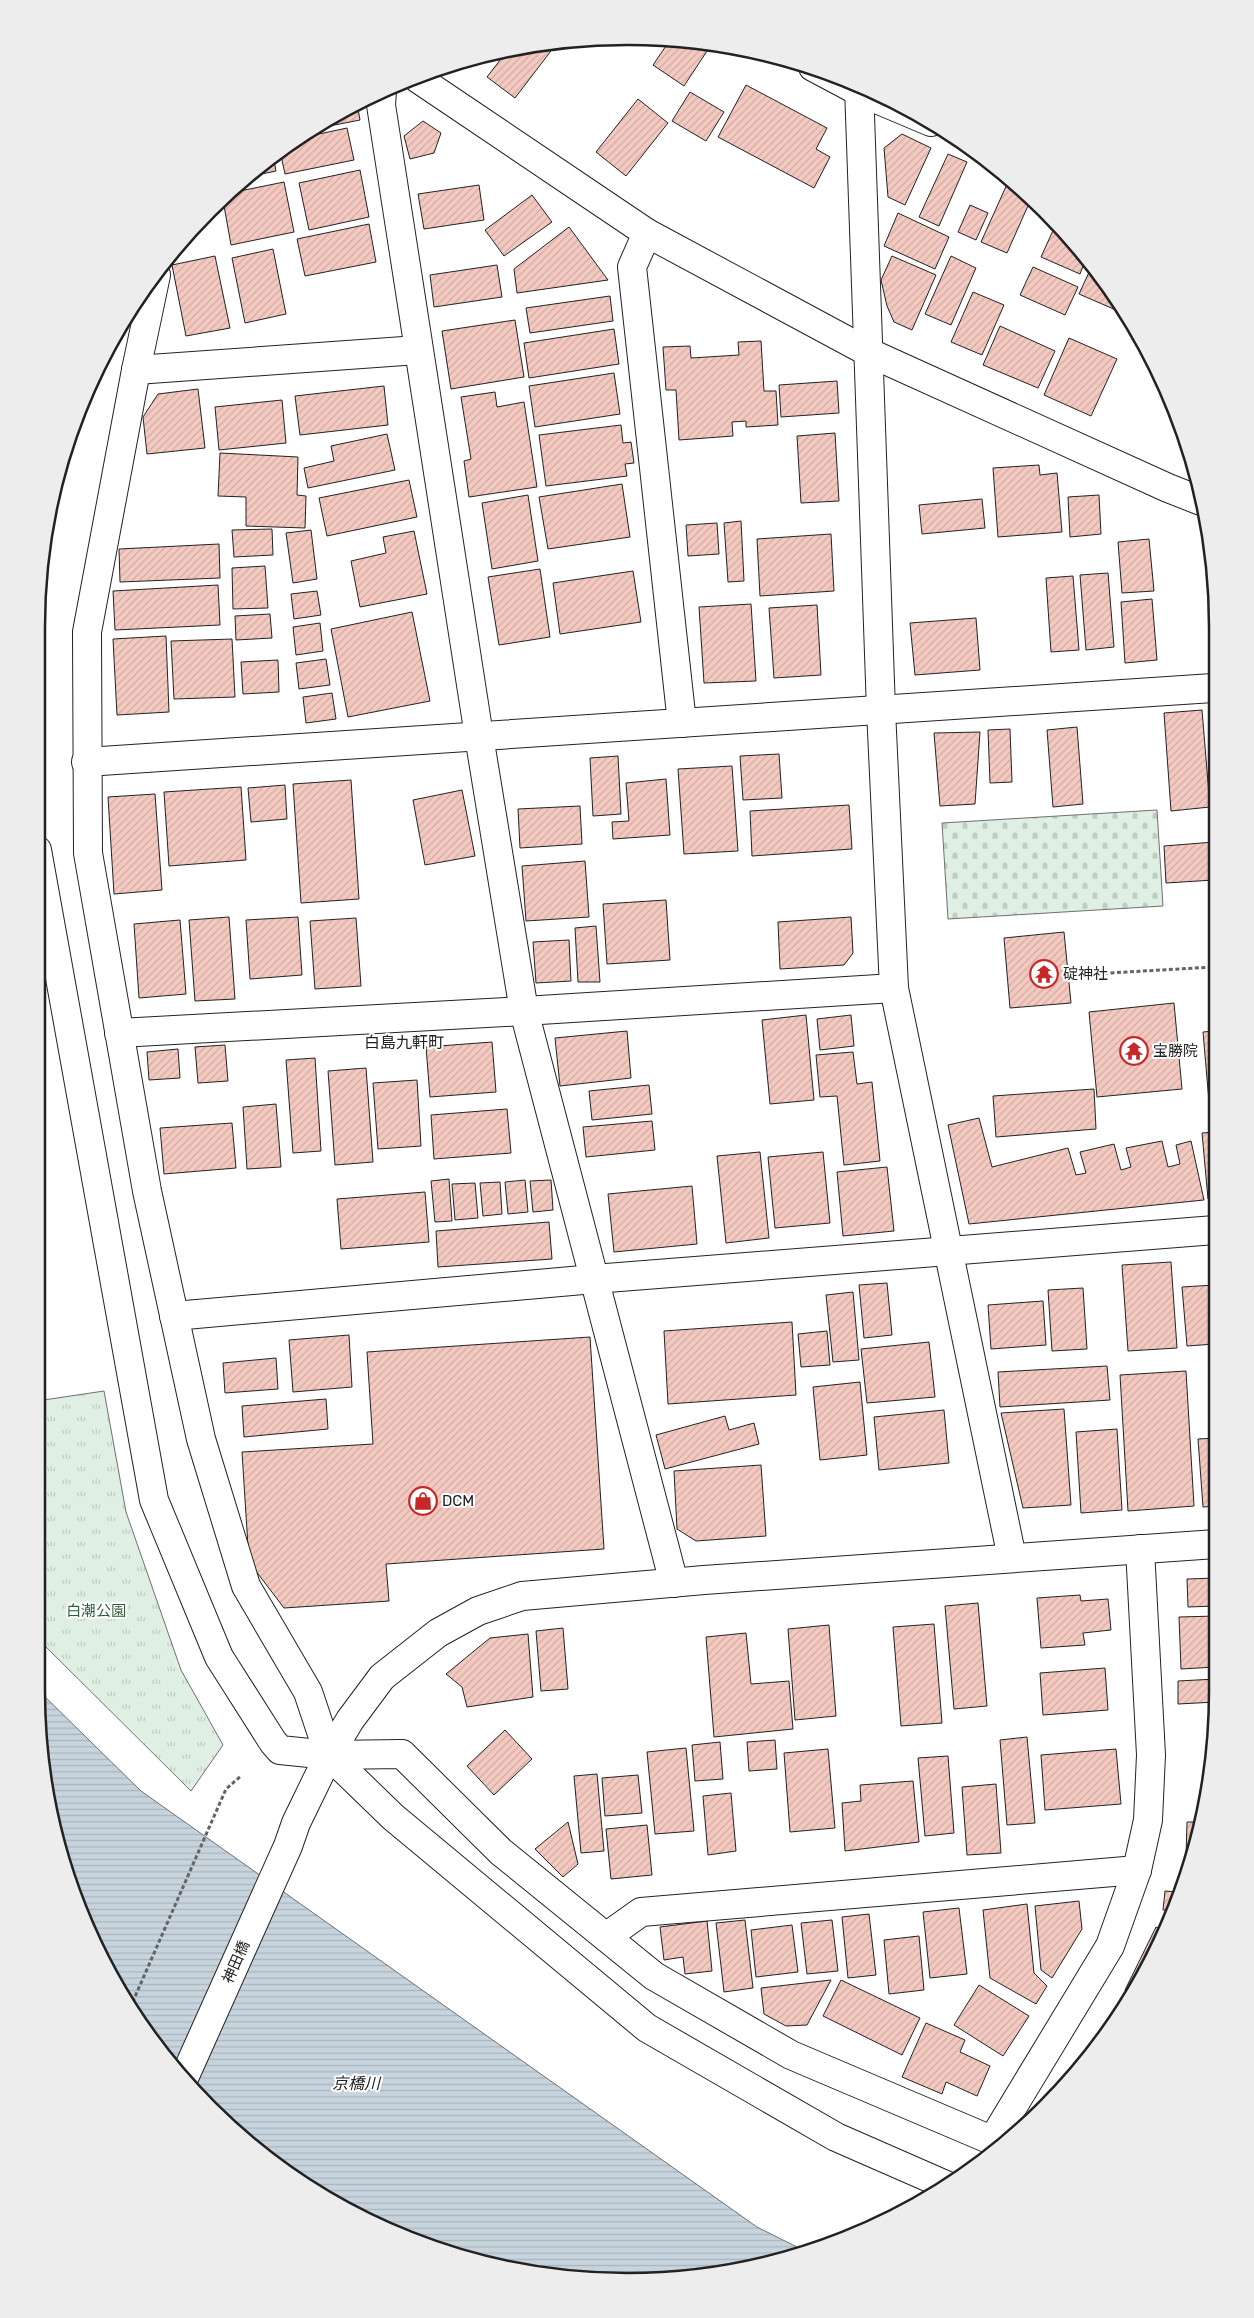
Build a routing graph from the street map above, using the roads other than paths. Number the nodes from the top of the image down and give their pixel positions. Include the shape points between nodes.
1 (424, 82) edge
2 (860, 94) edge
3 (381, 100) edge
4 (647, 233) junction
5 (153, 290) edge
6 (418, 350) junction
7 (870, 352) junction
8 (136, 370) junction
9 (1194, 498) edge
10 (1209, 688) edge
11 (881, 710) junction
12 (682, 723) junction
13 (478, 736) junction
14 (86, 762) junction
15 (45, 894) edge
16 (894, 988) junction
17 (524, 1011) junction
18 (119, 1033) junction
19 (1209, 1230) edge
20 (950, 1252) junction
21 (594, 1279) junction
22 (174, 1316) junction
23 (1209, 1544) edge
24 (1140, 1549) junction
25 (1012, 1558) junction
26 (674, 1583) junction
27 (329, 1754) junction
28 (1137, 1870) junction
29 (606, 1937) junction
30 (187, 2072) edge
31 (1002, 2136) edge
32 (995, 2142) edge
33 (939, 2182) edge

1 - 4 street
2 - 7 street
3 - 6 street
4 - 7 street
4 - 12 street via 632,267
5 - 8 street
6 - 8 street
6 - 13 street
7 - 9 street
7 - 11 street
8 - 14 street via 87,632
10 - 11 street
11 - 12 street
11 - 16 street
12 - 13 street
13 - 14 street
13 - 17 street
14 - 18 street via 88,853
15 - 27 street via 154,1500 220,1657 273,1742 280,1750
16 - 17 street
16 - 20 street
17 - 18 street
17 - 21 street
18 - 22 street via 147,1191
19 - 20 street
20 - 21 street
20 - 25 street
21 - 22 street
21 - 26 street
22 - 27 street via 201,1439 246,1586 308,1692
23 - 24 street, 神田橋
24 - 25 street, 神田橋
24 - 28 street via 1151,1755 1148,1820
25 - 26 street, 神田橋
26 - 27 street, 神田橋 via 522,1596 478,1611 438,1633 382,1677
27 - 29 street via 402,1754 501,1852
27 - 30 street, 神田橋
27 - 33 street via 393,1817 647,2028 836,2137
28 - 29 street via 641,1912
28 - 31 street via 1110,1946
29 - 32 street via 654,1976 791,2055

